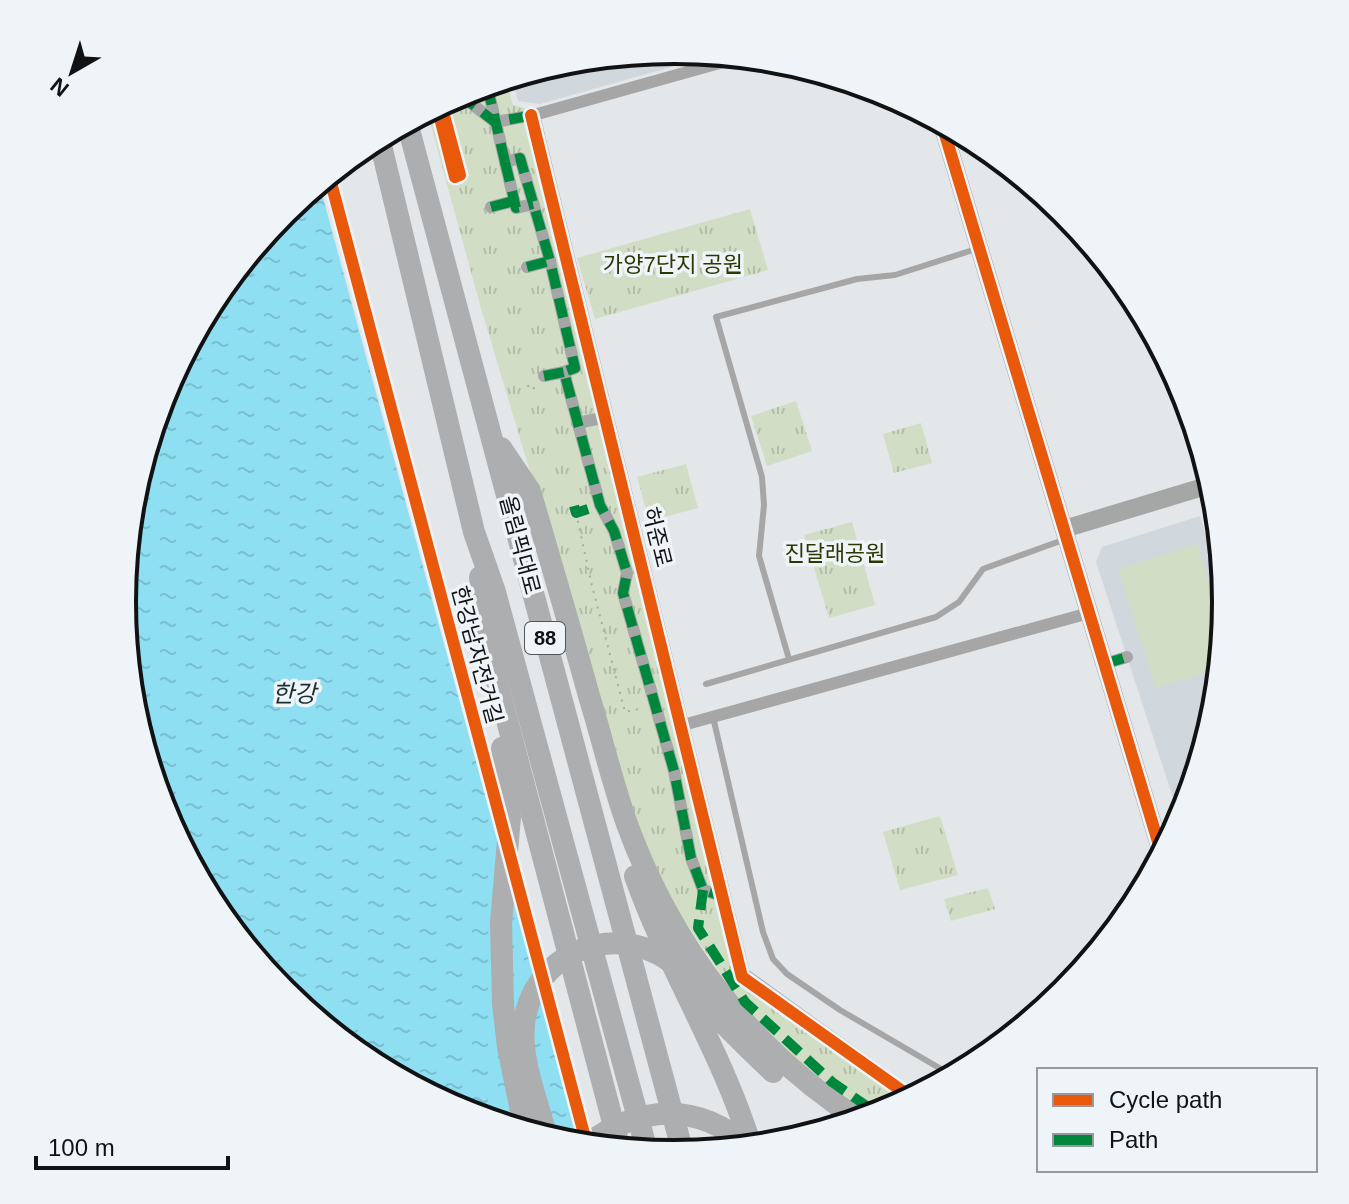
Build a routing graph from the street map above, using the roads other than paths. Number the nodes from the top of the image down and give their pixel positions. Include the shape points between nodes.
1 (712, 65) edge
2 (490, 97) edge
3 (472, 104) edge
4 (534, 115) junction
5 (495, 122) junction
6 (410, 134) edge
7 (946, 137) edge
8 (382, 151) edge
9 (542, 152) junction
10 (520, 158) junction
11 (505, 162) junction
12 (514, 201) junction
13 (533, 204) junction
14 (491, 207) dead end
15 (979, 248) junction
16 (550, 261) junction
17 (532, 268) dead end
18 (564, 372) junction
19 (544, 376) dead end
20 (607, 417) junction
21 (577, 423) junction
22 (490, 433) junction
23 (1200, 488) edge
24 (474, 532) junction
25 (1065, 534) junction
26 (1089, 613) junction
27 (488, 648) junction
28 (1127, 657) dead end
29 (789, 659) junction
30 (1104, 664) junction
31 (706, 684) dead end
32 (713, 717) junction
33 (683, 725) junction
34 (607, 758) junction
35 (1157, 839) edge
36 (725, 897) junction
37 (941, 1069) edge
38 (903, 1089) edge
39 (847, 1111) edge
40 (831, 1116) edge
41 (522, 1118) edge
42 (543, 1124) edge
43 (600, 1134) edge
44 (746, 1135) edge
45 (617, 1136) edge
46 (736, 1136) edge
47 (644, 1139) edge
48 (679, 1140) edge

1 - 4 street
2 - 5 street
3 - 5 street
4 - 5 street
4 - 9 street, 허준로
5 - 11 street
6 - 22 highway, 올림픽대로 / 88
7 - 15 street
8 - 24 highway, 올림픽대로 / 88
9 - 10 street
9 - 20 street, 허준로
10 - 11 street
10 - 13 street
11 - 12 street
12 - 13 street via 516,208
12 - 14 street
13 - 16 street
15 - 25 street
15 - 29 lane via 895,275 857,279 716,317 762,477 759,556
16 - 17 street
16 - 18 street via 575,368
18 - 19 street
18 - 21 street
20 - 21 street
20 - 33 street, 허준로
21 - 36 street via 600,505 627,573 623,593 674,771 691,858 703,890
22 - 34 highway via 530,491
22 - 48 highway, 올림픽대로 / 88
23 - 25 street
24 - 27 highway
24 - 47 highway, 올림픽대로 / 88 via 495,592
25 - 26 street
25 - 29 lane via 983,569 945,614
26 - 30 street
26 - 32 street
27 - 41 highway via 510,817 501,968 508,1047
27 - 45 highway
28 - 30 street
29 - 31 lane
30 - 35 street
32 - 33 street
32 - 37 lane via 773,959 840,1010
33 - 36 street, 허준로
34 - 39 highway via 651,882 687,947 758,1038
34 - 44 highway via 610,798 644,902 707,1031
36 - 38 street, 허준로 via 744,974
40 - 42 highway, bridge via 735,1037 670,961 629,944 605,943 565,956 548,970 529,1002 526,1058
43 - 46 highway, bridge via 660,1113 692,1116

